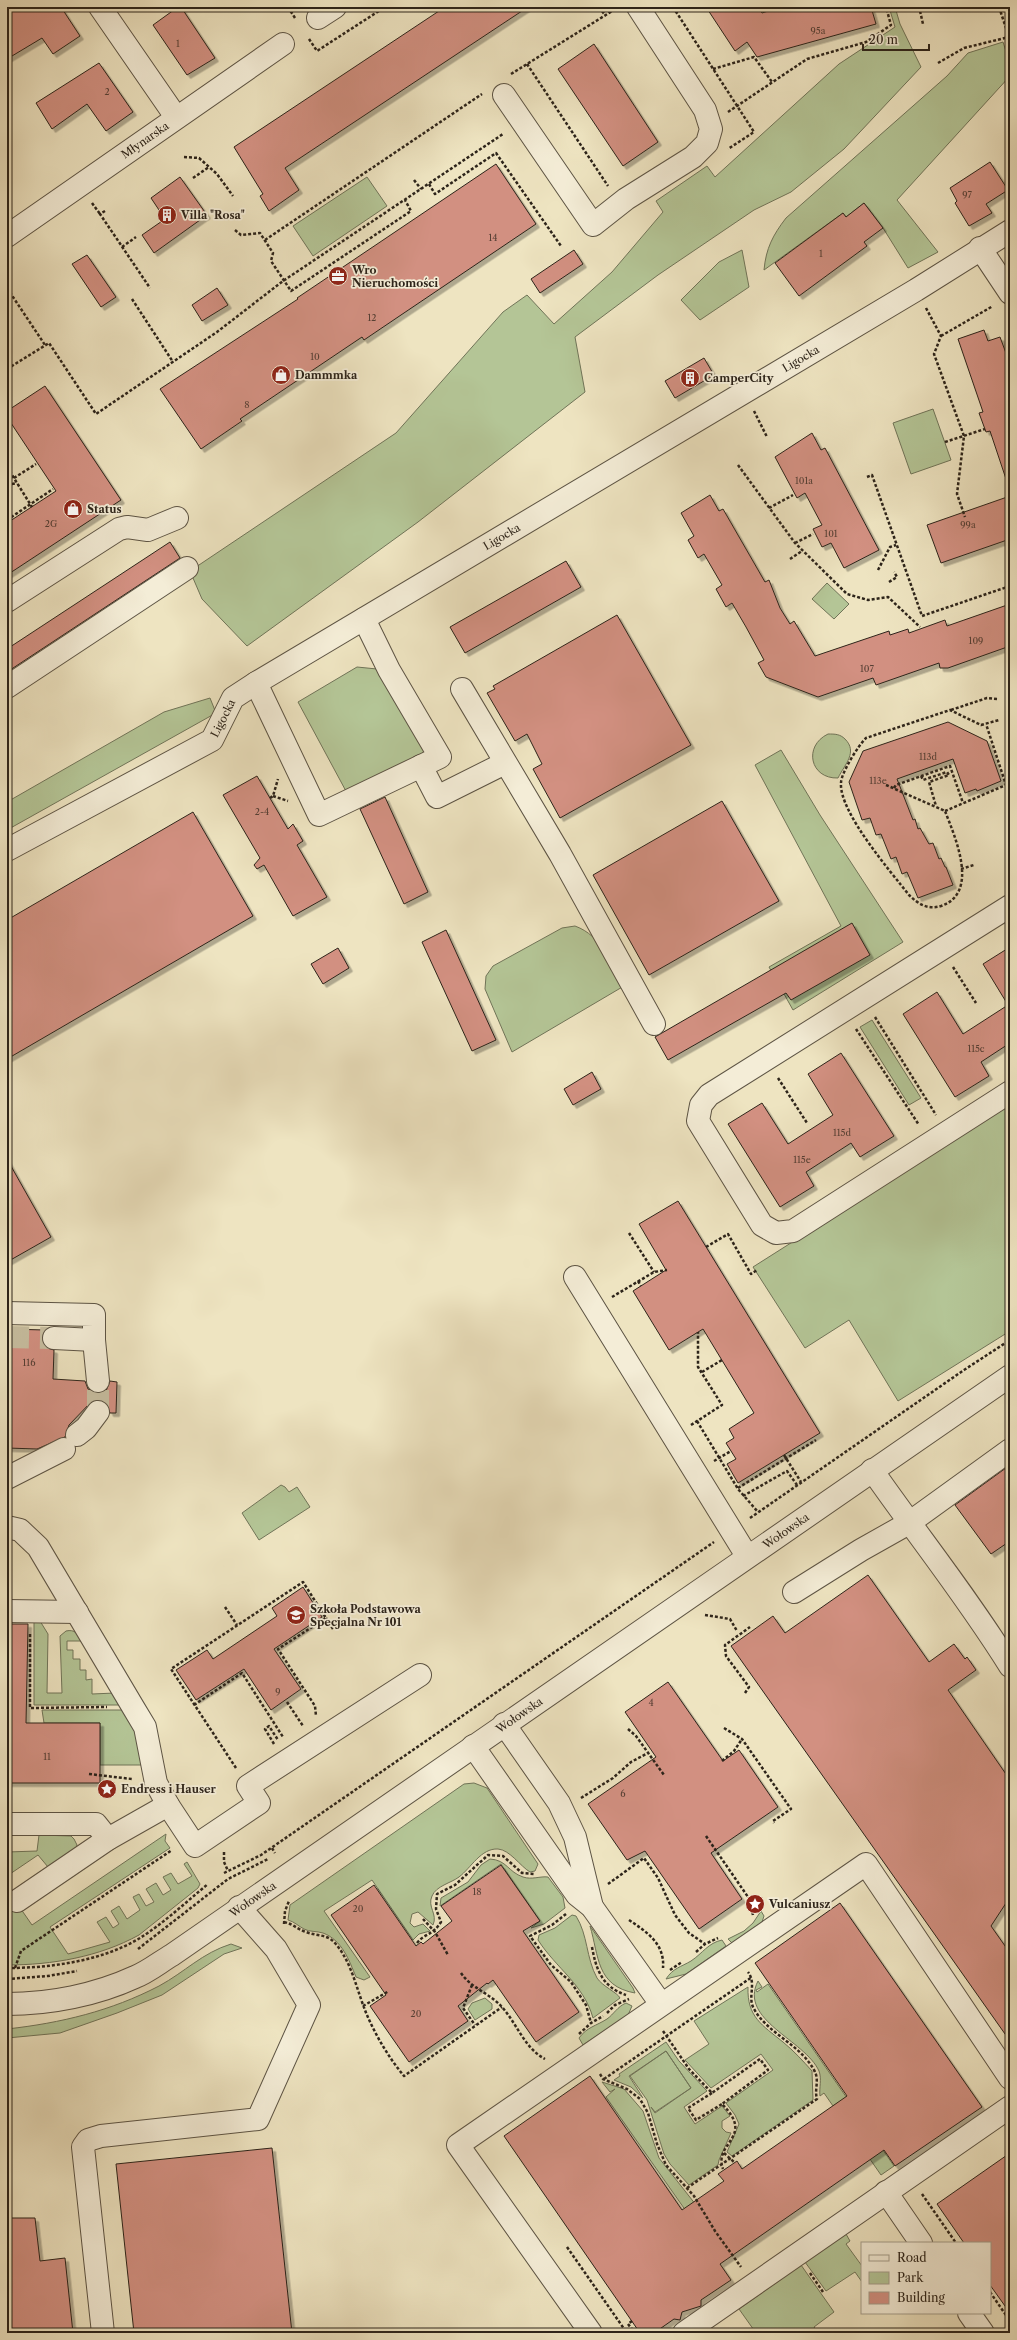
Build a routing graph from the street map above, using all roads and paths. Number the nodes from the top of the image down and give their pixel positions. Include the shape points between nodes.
1 (100, 7) edge
2 (385, 7) edge
3 (599, 7) edge
4 (619, 7) edge
5 (638, 7) edge
6 (673, 7) edge
7 (886, 7) edge
8 (999, 7) edge
9 (920, 11) dead end
10 (605, 16) junction
11 (320, 20) edge
12 (922, 24) dead end
13 (1009, 38) edge
14 (283, 44) dead end
15 (938, 63) dead end
16 (527, 64) junction
17 (713, 68) junction
18 (772, 82) junction
19 (499, 88) junction
20 (737, 106) junction
21 (176, 117) junction
22 (522, 121) junction
23 (710, 122) junction
24 (184, 156) dead end
25 (209, 167) junction
26 (193, 178) dead end
27 (414, 180) dead end
28 (429, 184) junction
29 (608, 187) dead end
30 (421, 190) junction
31 (233, 196) dead end
32 (405, 200) junction
33 (104, 211) dead end
34 (235, 230) dead end
35 (1010, 231) edge
36 (7, 236) edge
37 (136, 236) dead end
38 (265, 240) junction
39 (561, 246) dead end
40 (122, 247) junction
41 (980, 248) junction
42 (283, 282) junction
43 (7, 288) edge
44 (150, 288) dead end
45 (916, 290) junction
46 (1005, 297) edge
47 (132, 299) dead end
48 (941, 336) junction
49 (45, 345) junction
50 (174, 362) junction
51 (7, 368) edge
52 (985, 429) dead end
53 (964, 436) junction
54 (945, 442) dead end
55 (36, 464) dead end
56 (738, 465) dead end
57 (7, 467) edge
58 (14, 478) junction
59 (867, 478) dead end
60 (18, 483) junction
61 (7, 485) edge
62 (53, 489) dead end
63 (793, 495) dead end
64 (31, 505) junction
65 (769, 508) junction
66 (965, 517) dead end
67 (177, 518) dead end
68 (7, 520) edge
69 (813, 534) dead end
70 (795, 543) junction
71 (896, 544) junction
72 (802, 551) junction
73 (790, 559) dead end
74 (187, 568) dead end
75 (878, 570) dead end
76 (894, 572) dead end
77 (889, 582) dead end
78 (1010, 586) edge
79 (7, 601) edge
80 (364, 619) junction
81 (920, 627) dead end
82 (256, 682) junction
83 (7, 687) edge
84 (462, 689) dead end
85 (997, 699) dead end
86 (950, 710) junction
87 (999, 720) dead end
88 (986, 724) junction
89 (505, 764) junction
90 (421, 766) junction
91 (922, 776) junction
92 (886, 785) dead end
93 (894, 788) junction
94 (963, 803) junction
95 (936, 807) junction
96 (945, 811) junction
97 (7, 850) edge
98 (974, 865) dead end
99 (961, 869) junction
100 (1010, 906) edge
101 (941, 949) junction
102 (976, 1003) dead end
103 (859, 1012) junction
104 (654, 1024) dead end
105 (766, 1060) junction
106 (1010, 1092) edge
107 (934, 1111) dead end
108 (916, 1122) dead end
109 (807, 1123) dead end
110 (629, 1233) dead end
111 (706, 1247) dead end
112 (666, 1270) dead end
113 (757, 1270) dead end
114 (654, 1272) junction
115 (575, 1277) dead end
116 (638, 1281) junction
117 (641, 1286) dead end
118 (594, 1308) junction
119 (7, 1313) edge
120 (698, 1332) dead end
121 (54, 1338) tunnel mouth
122 (94, 1340) junction
123 (1010, 1340) edge
124 (722, 1360) dead end
125 (701, 1372) junction
126 (1010, 1376) edge
127 (98, 1381) tunnel mouth
128 (98, 1412) tunnel mouth
129 (697, 1421) junction
130 (684, 1429) dead end
131 (816, 1440) dead end
132 (1010, 1450) edge
133 (784, 1455) dead end
134 (786, 1458) junction
135 (872, 1470) junction
136 (7, 1478) edge
137 (802, 1482) junction
138 (797, 1485) junction
139 (738, 1489) junction
140 (743, 1496) junction
141 (758, 1512) junction
142 (909, 1523) junction
143 (7, 1527) edge
144 (731, 1531) junction
145 (747, 1556) junction
146 (794, 1592) dead end
147 (225, 1607) dead end
148 (7, 1611) edge
149 (30, 1611) junction
150 (77, 1612) junction
151 (326, 1618) junction
152 (700, 1618) dead end
153 (237, 1626) junction
154 (750, 1627) dead end
155 (333, 1629) dead end
156 (737, 1631) dead end
157 (1010, 1666) edge
158 (420, 1675) dead end
159 (745, 1693) dead end
160 (287, 1702) dead end
161 (194, 1704) junction
162 (133, 1707) junction
163 (302, 1724) dead end
164 (504, 1724) junction
165 (724, 1728) dead end
166 (628, 1729) dead end
167 (742, 1739) junction
168 (315, 1744) junction
169 (473, 1746) junction
170 (278, 1749) dead end
171 (648, 1752) junction
172 (722, 1761) dead end
173 (664, 1775) dead end
174 (248, 1786) junction
175 (580, 1798) dead end
176 (168, 1806) junction
177 (774, 1823) dead end
178 (7, 1824) edge
179 (706, 1836) dead end
180 (108, 1839) junction
181 (189, 1839) junction
182 (226, 1845) dead end
183 (272, 1848) junction
184 (228, 1871) junction
185 (540, 1872) dead end
186 (224, 1873) dead end
187 (208, 1884) dead end
188 (603, 1886) dead end
189 (295, 1897) dead end
190 (17, 1901) dead end
191 (239, 1907) junction
192 (592, 1907) junction
193 (568, 1912) dead end
194 (753, 1917) dead end
195 (423, 1919) dead end
196 (284, 1922) junction
197 (286, 1928) dead end
198 (435, 1932) junction
199 (417, 1943) dead end
200 (704, 1944) dead end
201 (136, 1950) dead end
202 (448, 1955) dead end
203 (744, 1965) dead end
204 (7, 1968) edge
205 (16, 1968) junction
206 (80, 1971) dead end
207 (461, 1973) dead end
208 (752, 1977) junction
209 (7, 1979) edge
210 (472, 1985) junction
211 (389, 1991) dead end
212 (636, 1998) dead end
213 (7, 2004) edge
214 (661, 2004) junction
215 (363, 2006) junction
216 (502, 2007) junction
217 (591, 2023) junction
218 (475, 2026) junction
219 (660, 2026) dead end
220 (667, 2037) junction
221 (576, 2040) dead end
222 (551, 2058) dead end
223 (599, 2073) dead end
224 (1010, 2078) edge
225 (603, 2079) junction
226 (712, 2093) junction
227 (722, 2104) junction
228 (1010, 2106) edge
229 (724, 2153) junction
230 (730, 2158) junction
231 (734, 2162) dead end
232 (721, 2165) junction
233 (723, 2170) dead end
234 (910, 2176) junction
235 (687, 2188) junction
236 (886, 2192) junction
237 (715, 2231) dead end
238 (920, 2242) edge
239 (955, 2242) edge
240 (567, 2247) dead end
241 (991, 2293) edge
242 (970, 2314) edge
243 (632, 2321) dead end
244 (1010, 2321) edge
245 (103, 2333) edge
246 (591, 2333) edge
247 (627, 2333) edge
248 (635, 2333) edge
249 (684, 2333) edge
250 (983, 2333) edge

1 - 21 street
2 - 11 path via 317,51
3 - 10 path
4 - 10 path
5 - 23 street via 705,110
6 - 17 path
7 - 18 path via 891,25 866,42 807,59
8 - 13 path
9 - 12 path
10 - 16 path
13 - 15 path via 964,48
14 - 21 street, Młynarska
16 - 19 path
16 - 29 path
17 - 18 path via 754,57
17 - 20 path
18 - 20 path
19 - 22 street
19 - 38 path
20 - 23 path
21 - 36 street, Młynarska
22 - 23 street via 593,225 626,199 693,157 707,143
22 - 28 path
24 - 25 path via 199,158
25 - 26 path
25 - 31 path
27 - 30 path
28 - 30 path
28 - 39 path via 435,194 496,153
30 - 32 path
32 - 42 path
32 - 42 path via 411,211 398,220 291,291
33 - 40 path via 100,214
34 - 38 path via 241,235 260,234
35 - 41 street, Ligocka
37 - 40 path
38 - 42 path via 273,254 271,260
40 - 44 path
41 - 45 street, Ligocka
41 - 46 street
42 - 50 path
43 - 49 path
45 - 48 path
45 - 80 street, Ligocka
46 - 48 path
47 - 50 path
48 - 53 path via 934,354
49 - 50 path via 49,343 96,414
49 - 51 path
52 - 53 path
53 - 54 path
53 - 66 path via 957,494
55 - 58 path
56 - 65 path
57 - 58 path
58 - 60 path
59 - 71 path via 872,476
60 - 61 path
60 - 64 path
62 - 64 path
63 - 65 path
64 - 68 path
65 - 70 path
67 - 79 street via 148,530 127,527 119,529
69 - 70 path
70 - 72 path
71 - 75 path via 890,547
71 - 78 path via 922,616
72 - 73 path
72 - 81 path via 847,594 868,600 888,597
74 - 83 street
76 - 77 path via 897,577
80 - 82 street, Ligocka
80 - 90 street via 389,670 440,757
82 - 90 street via 319,815
82 - 97 street, Ligocka via 233,698 212,740
84 - 89 street
85 - 86 path via 987,698
86 - 88 path via 981,725
86 - 99 path via 866,738 859,745 841,782 841,789 855,824 918,904 934,907 948,903 961,888
87 - 88 path
88 - 94 path via 1006,785
89 - 90 street via 437,797
89 - 104 street via 560,854
91 - 93 path
91 - 94 path via 950,766
91 - 95 path via 923,780 947,772 949,775 929,782
92 - 93 path
93 - 95 path
94 - 96 path
95 - 96 path
96 - 99 path via 958,844
98 - 99 path
100 - 101 street
101 - 102 path
101 - 103 street
103 - 105 street
103 - 107 path via 873,1014
103 - 108 path via 855,1026
105 - 106 street via 709,1095 701,1105 698,1121 762,1225 776,1233 793,1231
105 - 109 path
110 - 114 path
111 - 113 path via 728,1234 752,1274
112 - 114 path
114 - 116 path
115 - 118 street
116 - 117 path
116 - 118 path
118 - 144 street
119 - 122 street via 94,1315
120 - 125 path via 698,1367
121 - 122 street
122 - 127 street
123 - 137 path
124 - 125 path
125 - 129 path via 722,1405
126 - 135 street, Wołowska
128 - 136 street via 71,1442
129 - 130 path
129 - 139 path
131 - 134 path
132 - 142 street
133 - 134 path
134 - 137 path
134 - 139 path
135 - 142 street
135 - 145 street, Wołowska
137 - 138 path
138 - 140 path via 788,1471
138 - 141 path
139 - 140 path
140 - 141 path
141 - 144 path
142 - 146 street
142 - 157 street via 980,1619
143 - 150 street via 20,1530 38,1547
144 - 145 street
144 - 183 path
145 - 164 street, Wołowska
147 - 153 path
148 - 149 street
149 - 150 street
149 - 162 path via 30,1708
150 - 162 street
151 - 153 path via 303,1582
151 - 155 path
151 - 168 path via 278,1649 315,1706
152 - 156 path via 707,1614 730,1619
153 - 161 path via 171,1669
154 - 159 path via 725,1645 724,1651 748,1687
158 - 168 street
160 - 163 path
161 - 170 path via 242,1673 284,1739 280,1742 269,1726 265,1729
161 - 174 path
162 - 176 street via 145,1727 156,1783
164 - 169 street, Wołowska
164 - 192 street via 559,1803 575,1837
165 - 167 path
166 - 171 path
167 - 172 path via 734,1751
167 - 177 path via 791,1809 773,1821
168 - 174 street
169 - 191 street, Wołowska
169 - 192 street via 577,1895
171 - 173 path
171 - 175 path
174 - 181 street via 259,1804 195,1846
176 - 180 street
176 - 181 street
178 - 180 street via 96,1824
179 - 194 path via 748,1897 753,1908
180 - 190 street
181 - 205 path via 21,1951
182 - 184 path via 224,1862
183 - 184 path
183 - 201 path via 276,1854 228,1879
184 - 186 path
185 - 198 path via 522,1873 503,1856 488,1855 455,1885 437,1894 436,1909 441,1922
187 - 205 path via 141,1937 131,1942 80,1960
188 - 200 path via 644,1858 658,1878 675,1915 689,1933
189 - 196 path via 289,1901
191 - 213 street, Wołowska via 172,1955 136,1977 77,1996 42,2003
191 - 245 street via 276,1949 309,2005 258,2119 101,2136 88,2140 83,2147
192 - 214 street
193 - 217 path via 552,1925 530,1936 551,1965 571,1982 586,2005
195 - 198 path
196 - 197 path
196 - 215 path via 293,1924 309,1934 322,1935 334,1942 344,1956
198 - 199 path via 421,1938
198 - 202 path
203 - 208 path
204 - 205 path
206 - 209 path
207 - 210 path
208 - 220 path
208 - 230 path via 753,2007 766,2025 800,2053 814,2069 818,2078 817,2099
210 - 216 path via 488,1994
210 - 218 path via 463,2008
211 - 215 path
212 - 217 path via 615,2005 606,2015
214 - 224 street via 866,1864
214 - 246 street via 458,2145
215 - 218 path via 393,2062 404,2076
216 - 218 path
216 - 222 path via 535,2053 546,2060
217 - 221 path via 582,2029
219 - 220 path
220 - 225 path
220 - 226 path via 689,2069
223 - 225 path
225 - 235 path via 627,2088 640,2099 648,2112 666,2165
226 - 227 path via 688,2108 696,2120
226 - 227 path via 760,2059 768,2070
227 - 229 path via 732,2114 736,2123 734,2134
228 - 234 street
229 - 230 path
229 - 232 path
230 - 231 path
230 - 232 path
232 - 233 path
232 - 235 path
234 - 236 street
234 - 239 path
235 - 237 path via 703,2208
236 - 238 street
236 - 249 street
240 - 247 path
241 - 244 path
242 - 250 street
243 - 248 path via 628,2324

